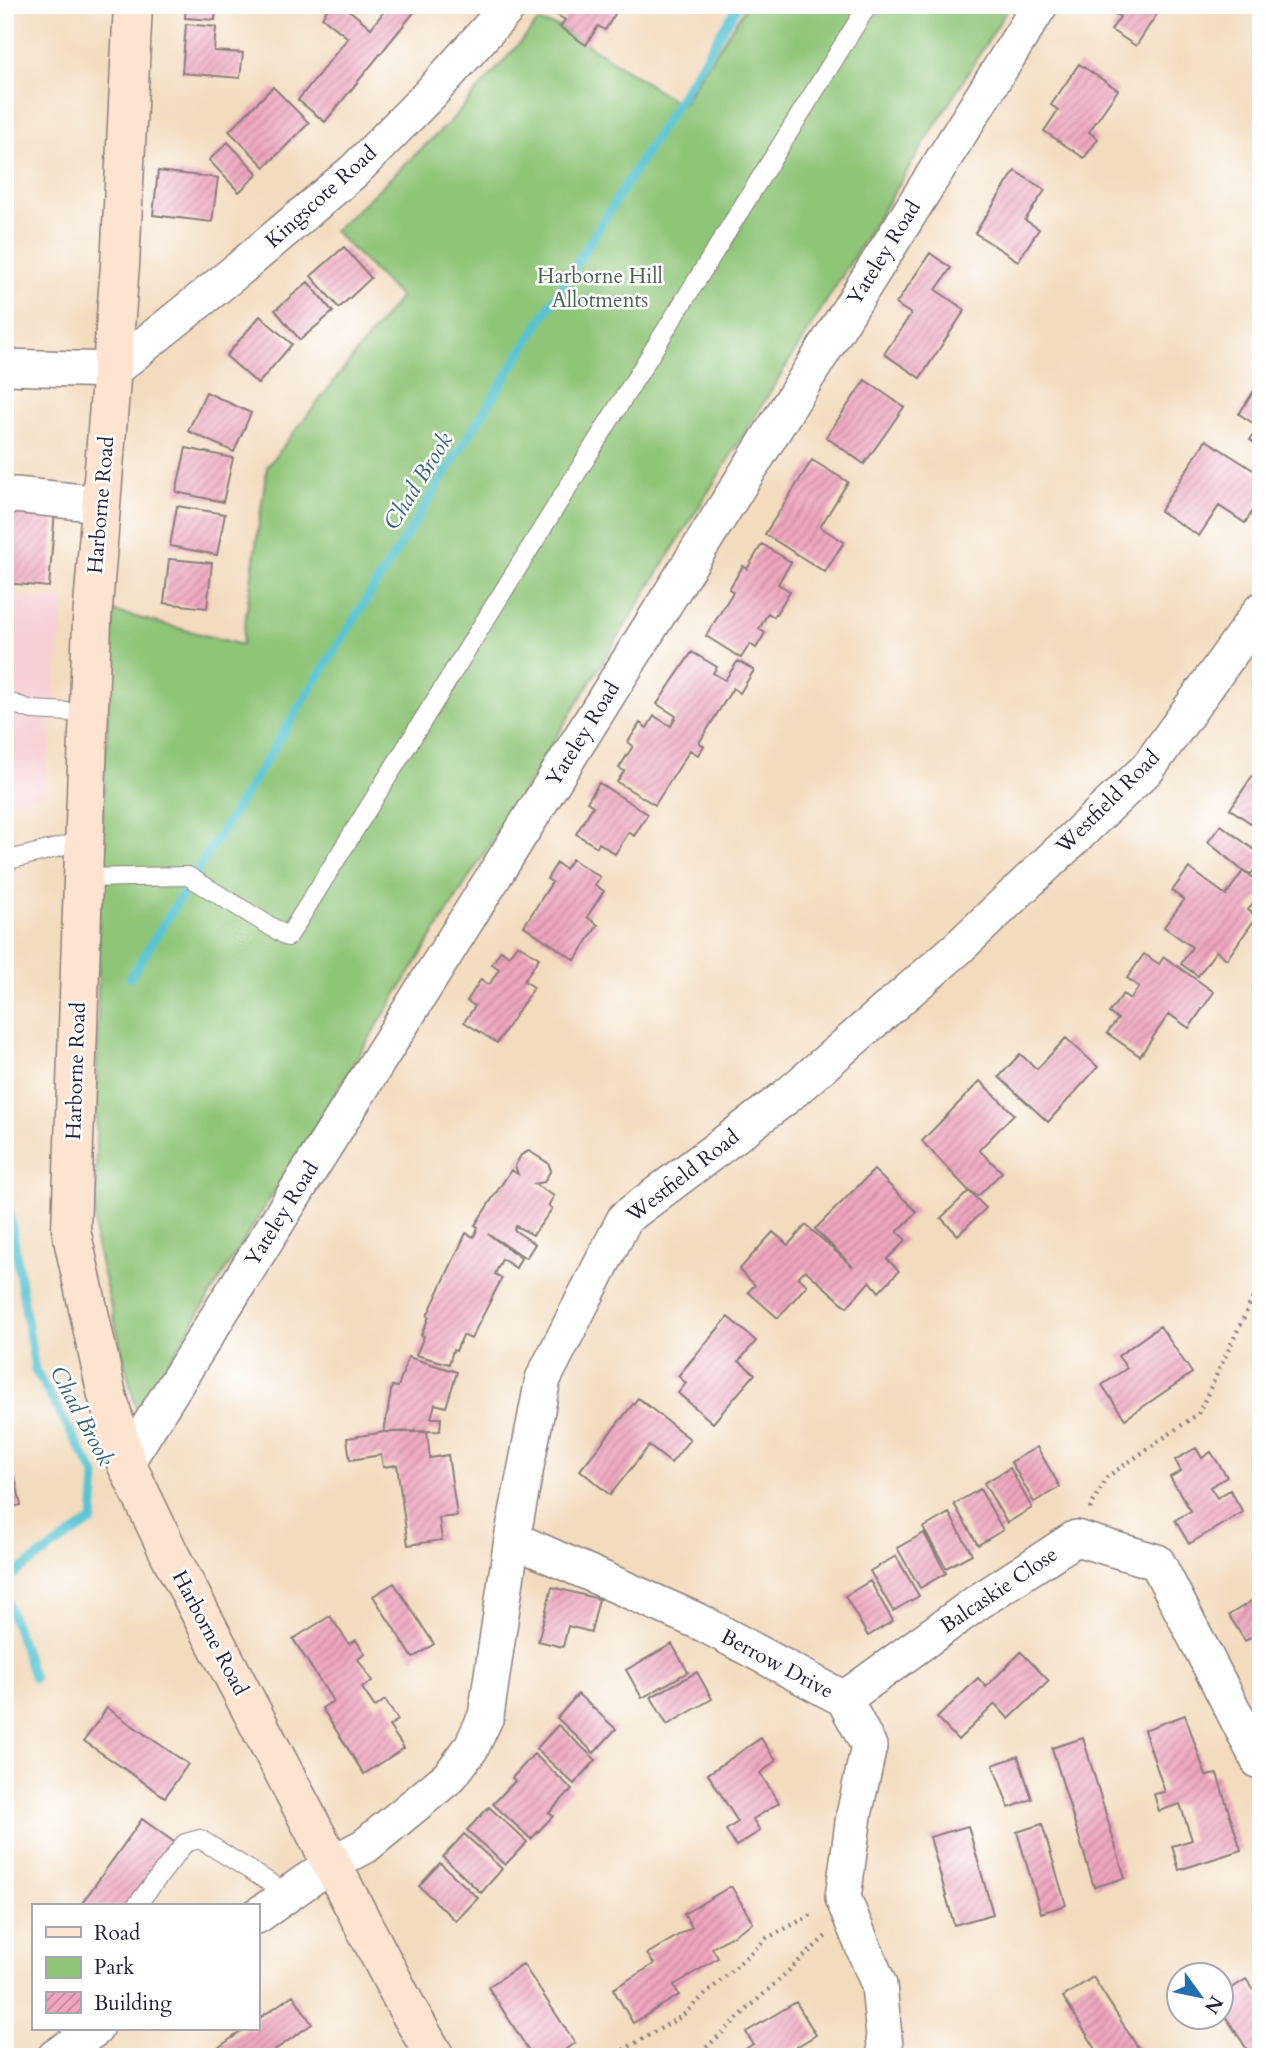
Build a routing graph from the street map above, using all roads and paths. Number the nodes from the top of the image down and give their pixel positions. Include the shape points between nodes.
1 (132, 5) edge
2 (510, 5) edge
3 (868, 5) edge
4 (1040, 5) edge
5 (5, 367) edge
6 (113, 370) junction
7 (5, 497) edge
8 (101, 504) junction
9 (1261, 610) edge
10 (5, 701) edge
11 (88, 713) junction
12 (84, 841) junction
13 (5, 861) edge
14 (82, 878) junction
15 (1261, 1281) edge
16 (126, 1463) junction
17 (1076, 1538) junction
18 (512, 1539) junction
19 (844, 1699) junction
20 (1259, 1761) dead end
21 (331, 1864) junction
22 (288, 1894) junction
23 (138, 1904) edge
24 (838, 1914) junction
25 (259, 1915) edge
26 (94, 2030) edge
27 (55, 2057) edge
28 (435, 2057) edge
29 (611, 2057) edge
30 (696, 2057) edge
31 (886, 2057) edge

1 - 6 main road, Harborne Road
2 - 6 street, Kingscote Road via 354,171
3 - 14 lane via 288,937 188,876
4 - 16 street, Yateley Road
5 - 6 street
6 - 8 main road, Harborne Road
7 - 8 street
8 - 11 main road, Harborne Road
9 - 18 street, Westfield Road via 1148,768 958,948 786,1097 625,1218 543,1379
10 - 11 lane via 32,710
11 - 12 main road, Harborne Road
12 - 13 lane
12 - 14 main road, Harborne Road
14 - 16 main road, Harborne Road via 71,1230
15 - 17 path via 1198,1414 1107,1476
16 - 21 main road, Harborne Road
17 - 19 street, Balcaskie Close
17 - 20 street, Balcaskie Close via 1157,1562
18 - 19 street, Berrow Drive via 702,1623
18 - 21 street, Westfield Road via 485,1716 471,1748 450,1776 365,1846
19 - 24 street, Berrow Drive via 869,1746
21 - 22 street, Westfield Road
21 - 28 main road, Harborne Road
22 - 23 lane via 200,1839 185,1843
22 - 25 street, Westfield Road
24 - 29 path via 767,1938 682,2016
24 - 30 path
24 - 31 street via 879,1985
26 - 27 street

